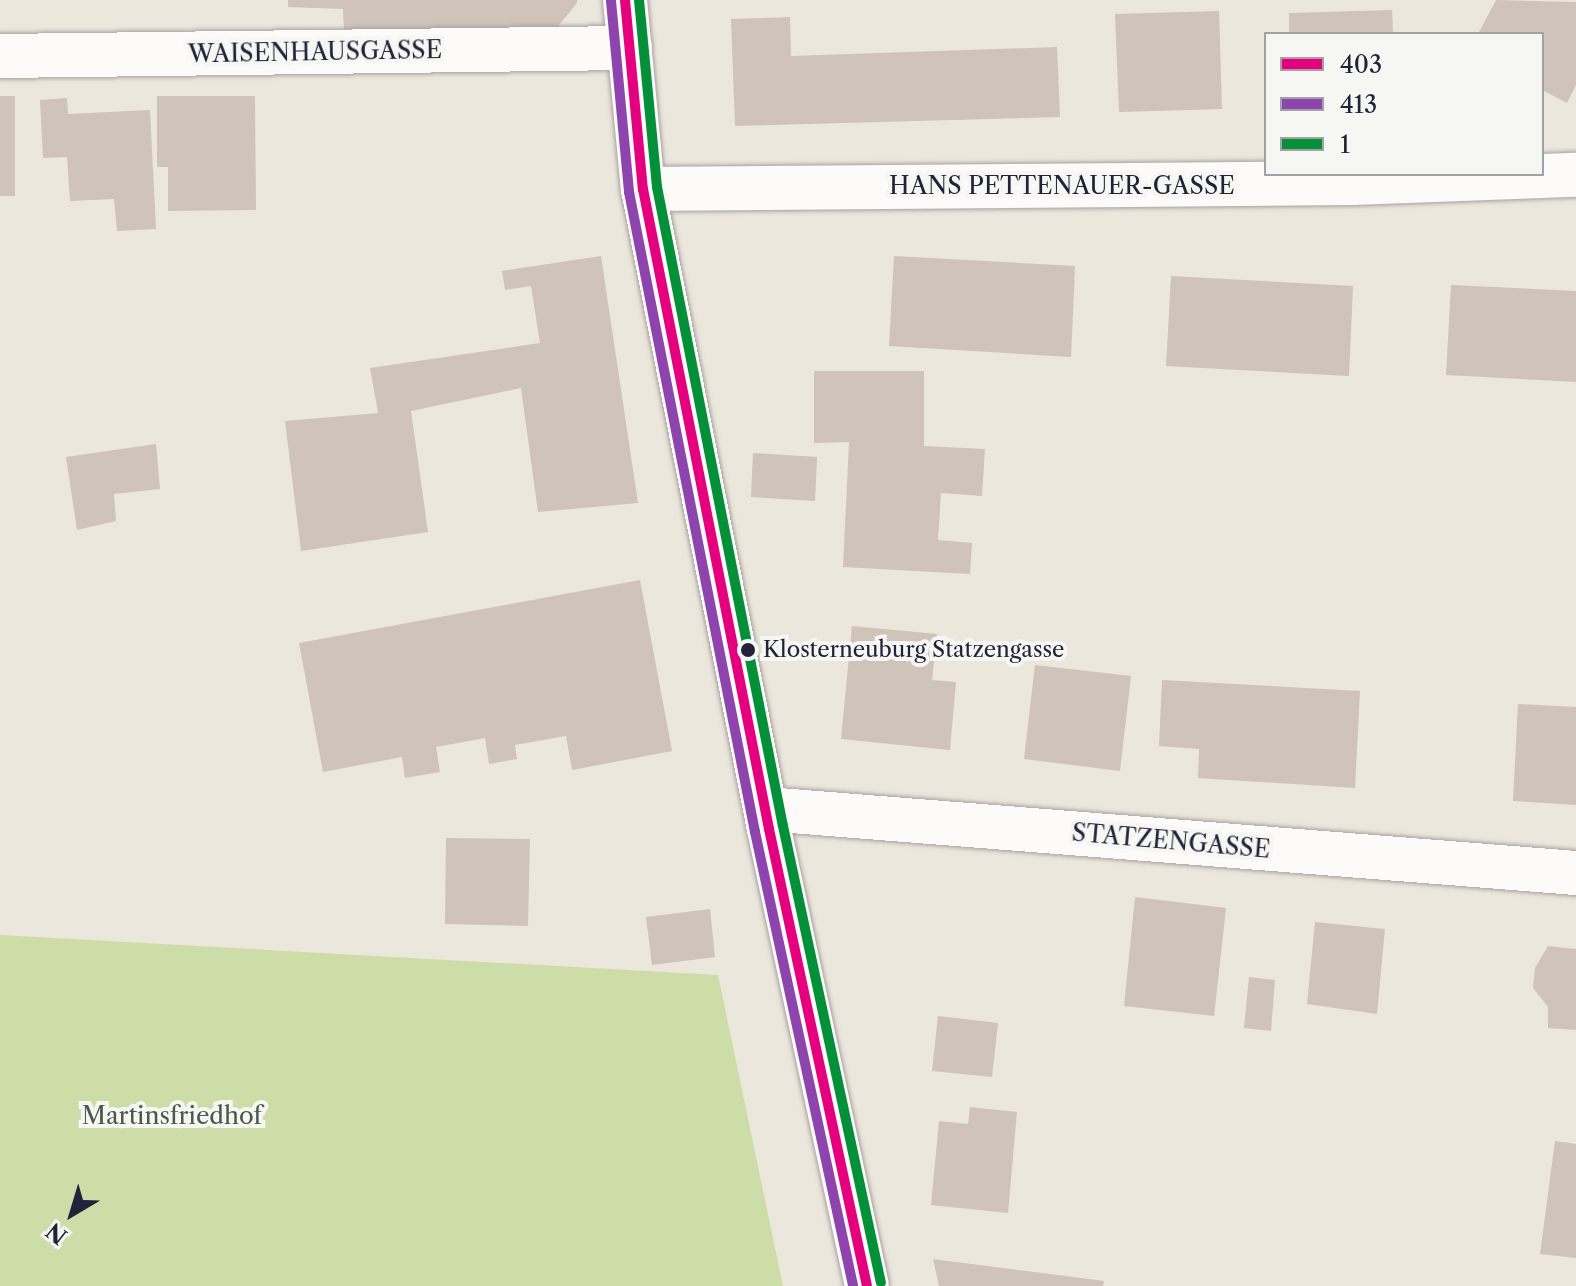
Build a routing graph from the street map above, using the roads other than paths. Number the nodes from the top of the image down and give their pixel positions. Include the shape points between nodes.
1 (625, 0) edge
2 (630, 48) junction
3 (0, 56) edge
4 (1576, 175) edge
5 (643, 189) junction
6 (766, 809) junction
7 (1576, 873) edge
8 (867, 1286) edge

1 - 2 street
2 - 3 street, WAISENHAUSGASSE
2 - 5 street
4 - 5 street, HANS PETTENAUER-GASSE via 1353,183
5 - 6 street
6 - 7 street, STATZENGASSE
6 - 8 street

